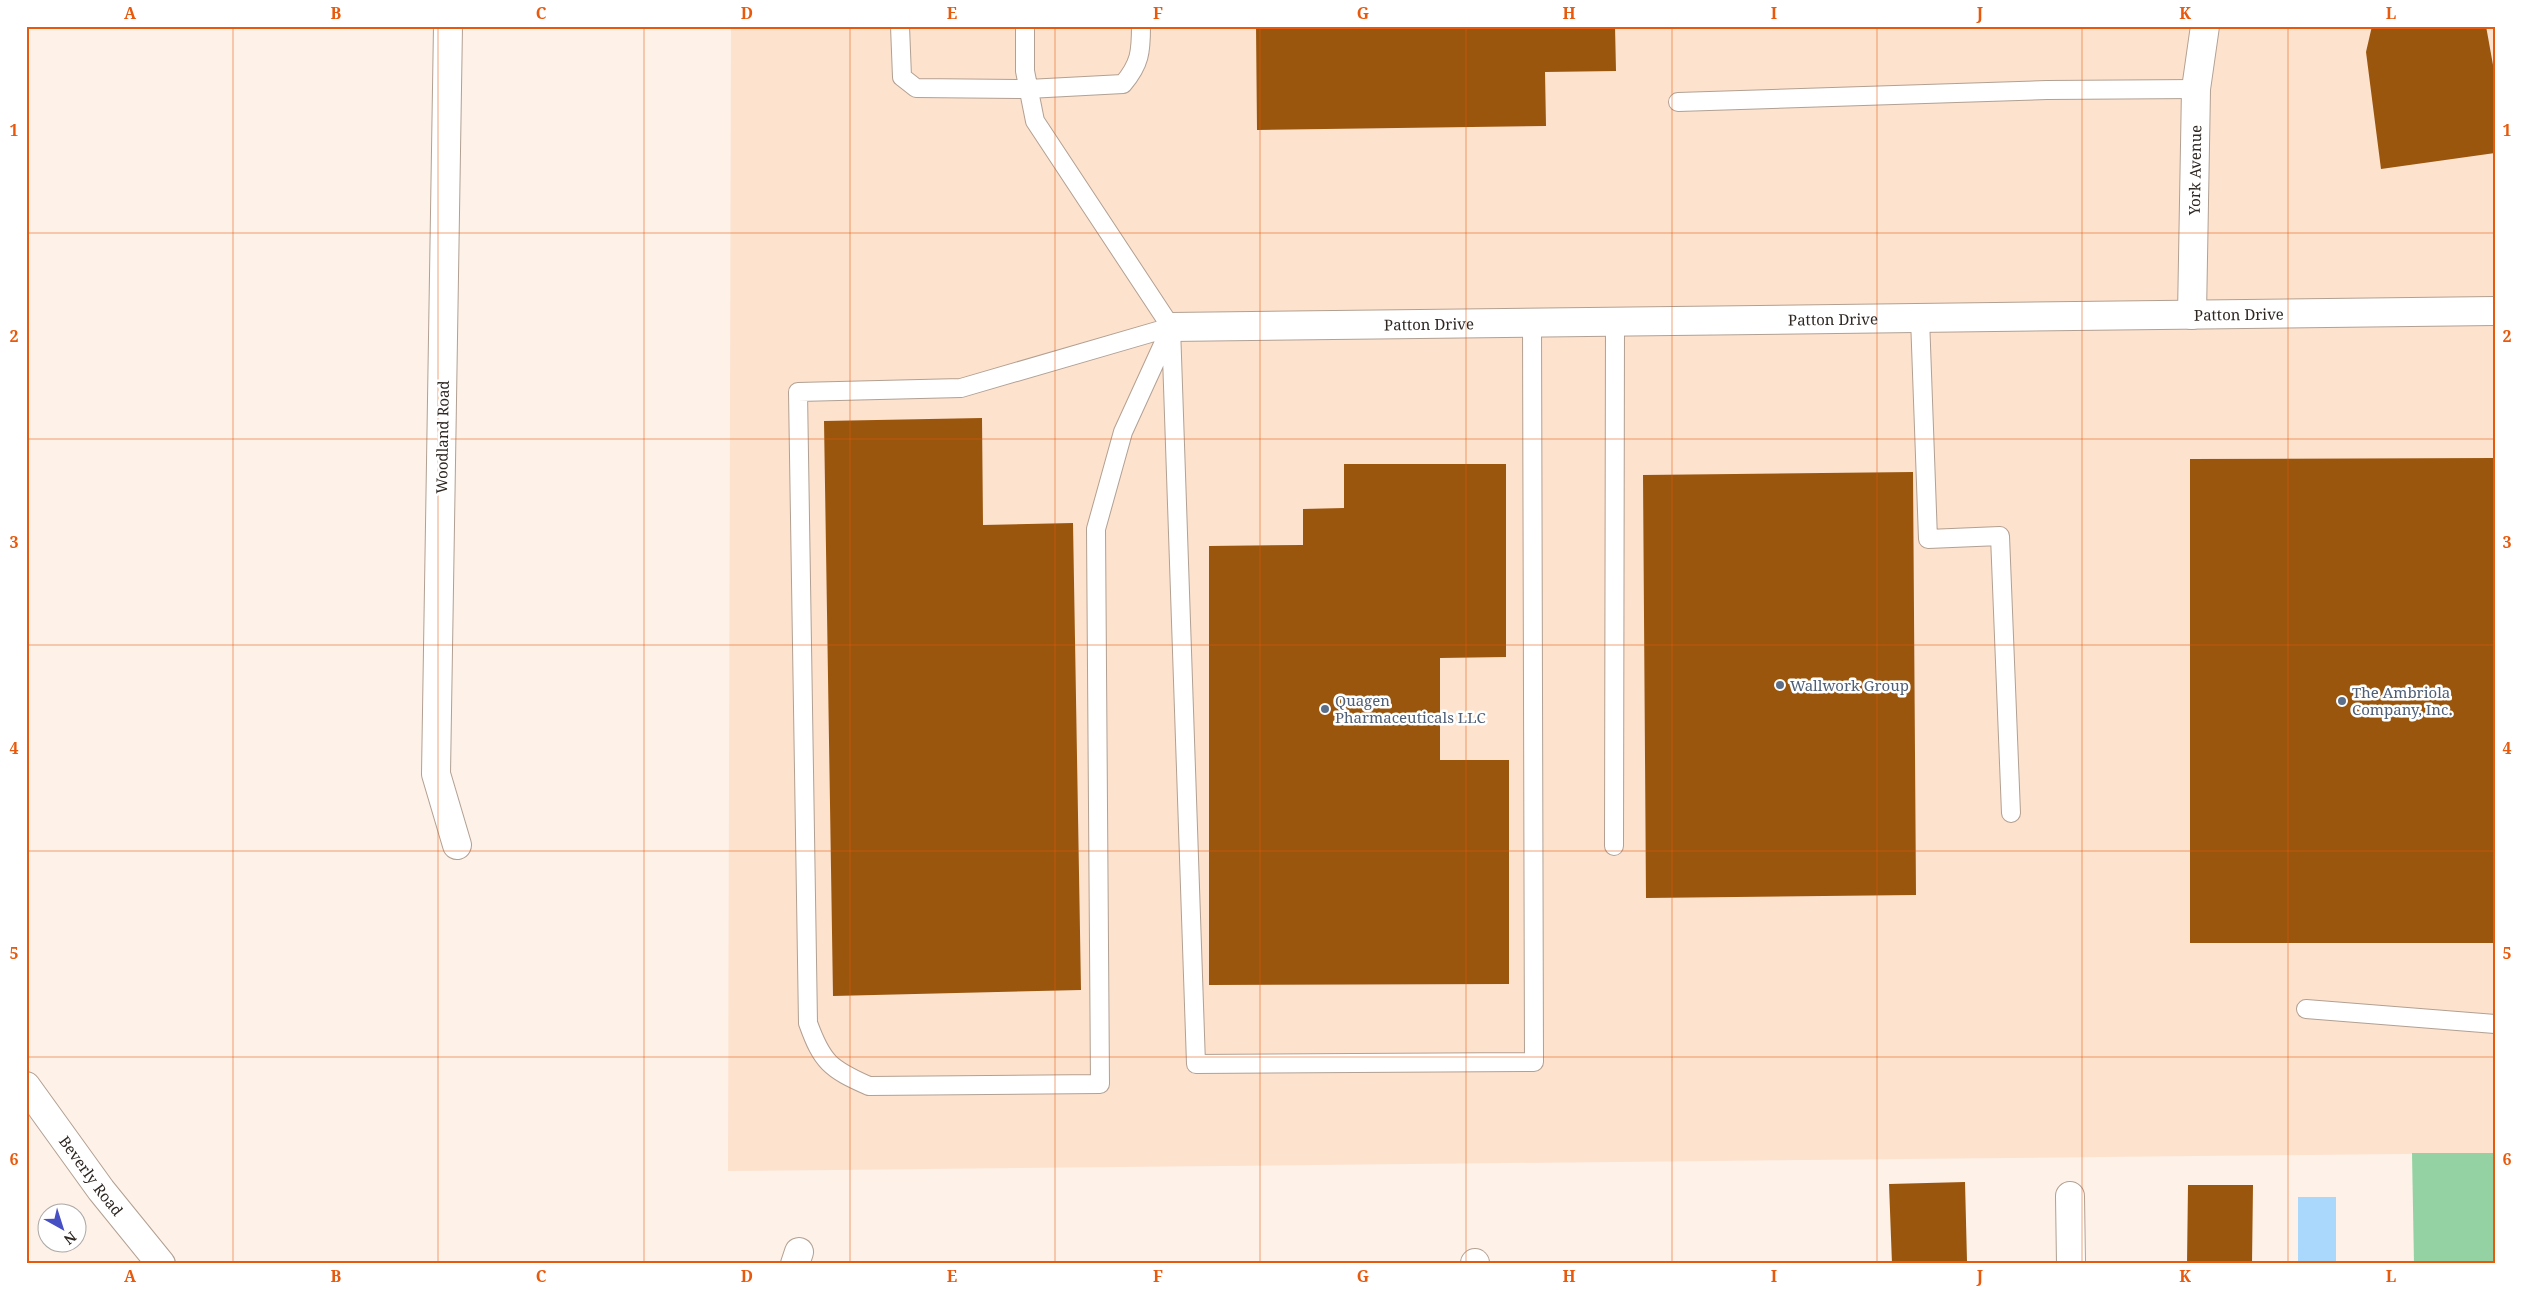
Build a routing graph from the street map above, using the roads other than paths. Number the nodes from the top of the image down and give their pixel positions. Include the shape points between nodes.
1 (448, 26) edge
2 (900, 26) edge
3 (1025, 26) edge
4 (1141, 26) edge
5 (2205, 26) edge
6 (2196, 88) junction
7 (1028, 89) junction
8 (1678, 102) dead end
9 (2495, 311) edge
10 (2192, 315) junction
11 (1920, 318) junction
12 (1615, 322) junction
13 (1532, 323) junction
14 (1171, 327) junction
15 (2011, 813) dead end
16 (457, 845) dead end
17 (1614, 846) dead end
18 (2306, 1010) dead end
19 (2495, 1024) edge
20 (26, 1086) edge
21 (2070, 1196) dead end
22 (161, 1264) edge
23 (2071, 1264) edge

1 - 16 street, Woodland Road via 436,774
2 - 7 lane via 902,77 916,88
3 - 7 lane
4 - 7 lane via 1141,51 1135,70 1123,84
5 - 6 street, York Avenue
6 - 8 lane
6 - 10 street, York Avenue
7 - 14 lane via 1035,121
9 - 10 street, Patton Drive
10 - 11 street, Patton Drive
11 - 12 street, Patton Drive
11 - 15 lane via 1928,539 2000,536
12 - 13 street, Patton Drive
12 - 17 lane
13 - 14 street, Patton Drive
13 - 14 lane via 1534,1062 1196,1064
14 - 14 lane via 960,388 798,392 808,1023 819,1052 843,1075 869,1086 1100,1084 1096,528 1123,432
18 - 19 lane
20 - 22 street, Beverly Road via 101,1190
21 - 23 street

